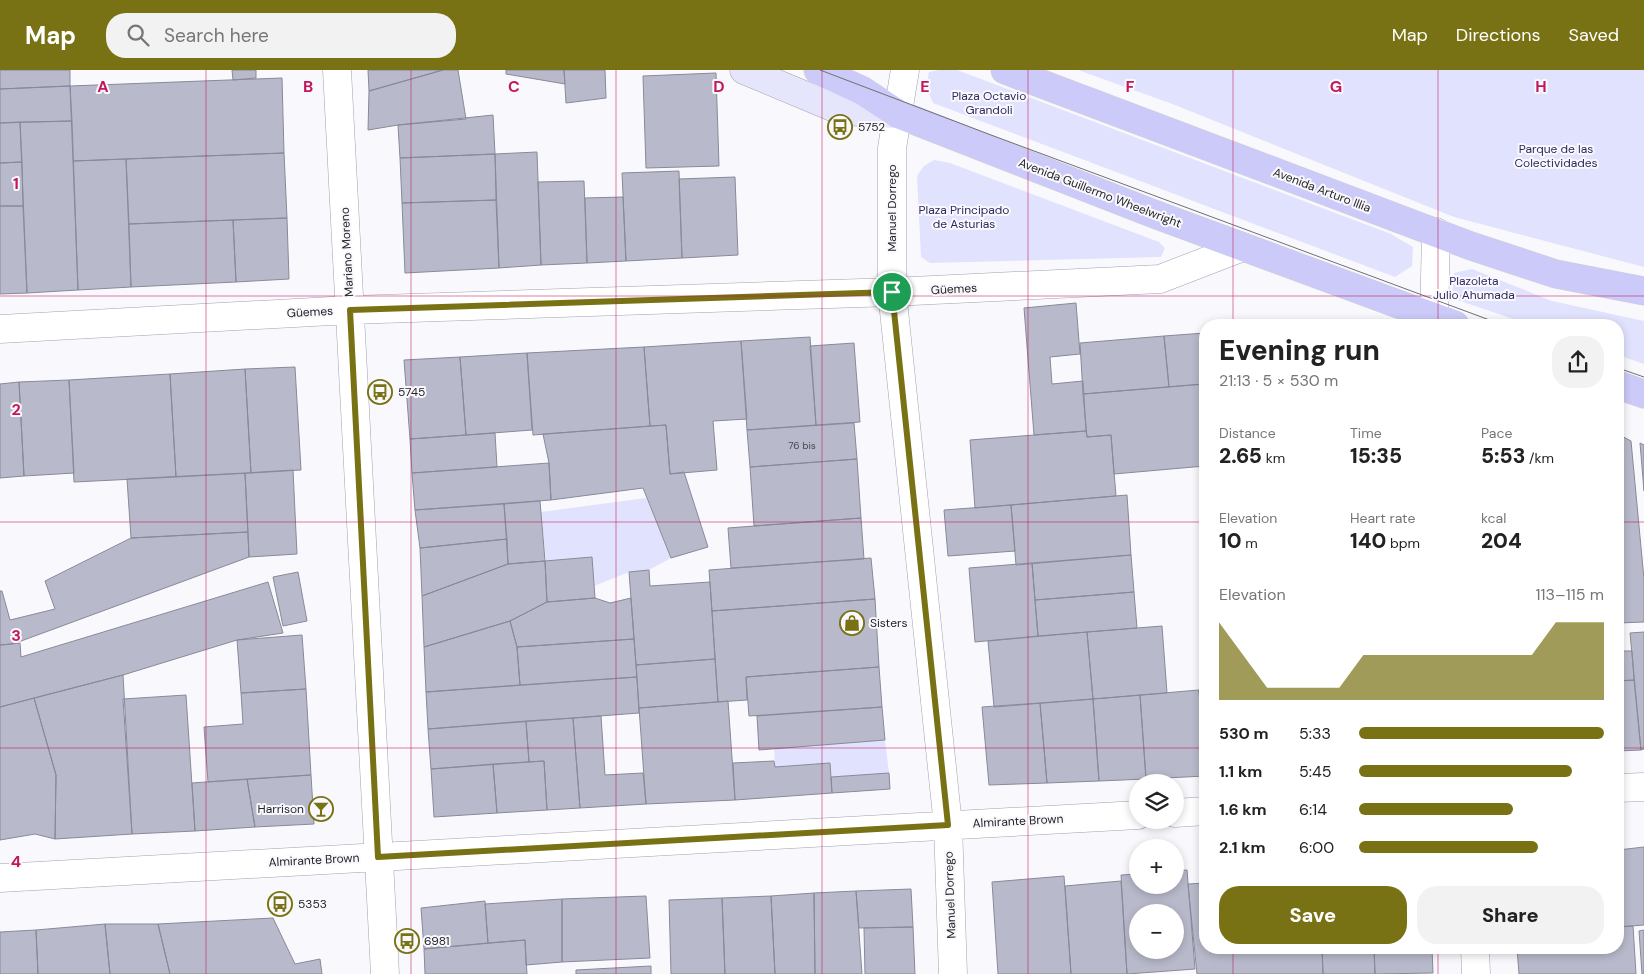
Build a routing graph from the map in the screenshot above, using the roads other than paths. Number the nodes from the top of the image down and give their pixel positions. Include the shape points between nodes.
1 (337, 70) edge
2 (744, 70) edge
3 (818, 70) edge
4 (905, 70) edge
5 (1005, 70) edge
6 (898, 114) junction
7 (1436, 232) junction
8 (1243, 247) junction
9 (1644, 291) edge
10 (892, 292) junction
11 (350, 310) junction
12 (1433, 319) edge
13 (1441, 319) edge
14 (0, 329) edge
15 (1624, 387) edge
16 (1644, 394) edge
17 (1644, 787) edge
18 (1624, 788) edge
19 (1199, 811) edge
20 (1184, 812) edge
21 (1129, 815) edge
22 (948, 825) junction
23 (378, 857) junction
24 (0, 878) edge
25 (1475, 954) edge
26 (385, 974) edge
27 (953, 974) edge
28 (1476, 974) edge

1 - 11 street, Mariano Moreno
2 - 6 main road, Avenida Guillermo Wheelwright via 842,110
3 - 6 main road
4 - 6 street, Manuel Dorrego
5 - 7 main road, Avenida Arturo Illia
6 - 8 main road, Avenida Guillermo Wheelwright
6 - 10 street, Manuel Dorrego via 892,148
7 - 9 main road, Avenida Arturo Illia via 1556,274
7 - 13 street
8 - 10 street, Güemes via 1160,279
8 - 12 main road, Avenida Guillermo Wheelwright
10 - 11 street, Güemes
10 - 22 street, Manuel Dorrego
11 - 14 street, Güemes
11 - 23 street, Mariano Moreno
15 - 16 main road
17 - 18 street
19 - 20 street
21 - 22 street, Almirante Brown
22 - 23 street, Almirante Brown
22 - 27 street, Manuel Dorrego
23 - 24 street, Almirante Brown
23 - 26 street, Mariano Moreno
25 - 28 street

